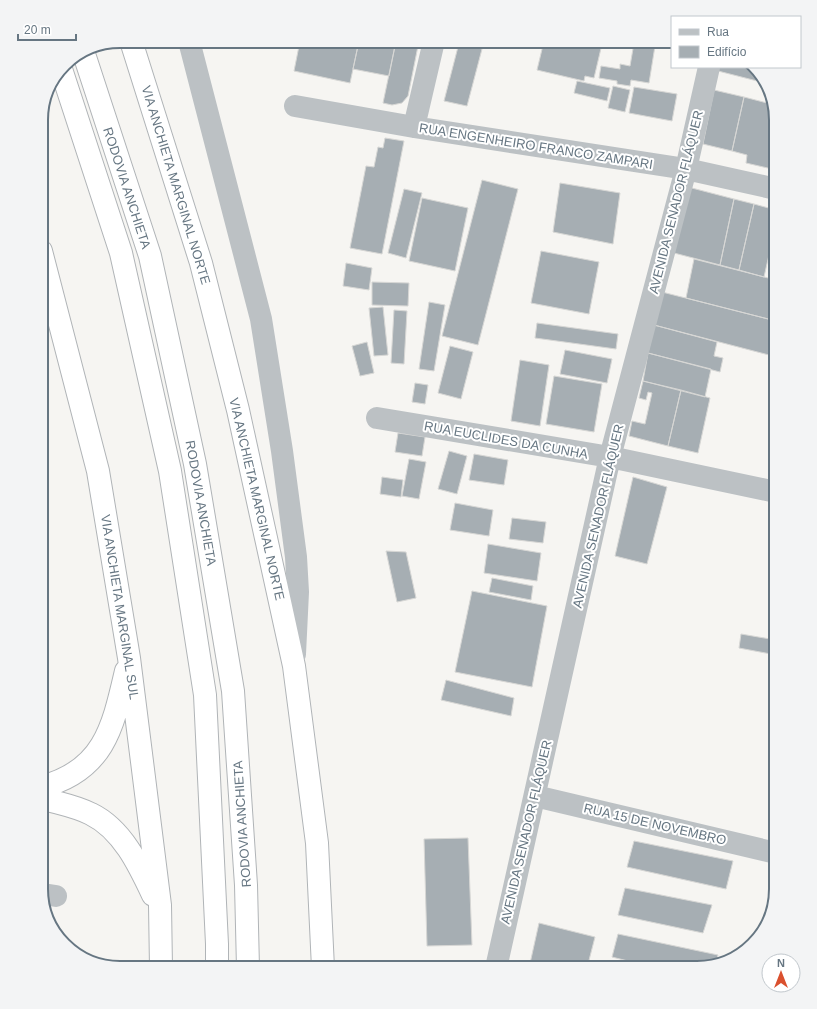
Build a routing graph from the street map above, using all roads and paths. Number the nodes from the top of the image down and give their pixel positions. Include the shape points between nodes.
1 (133, 48) edge
2 (191, 48) edge
3 (432, 48) edge
4 (85, 57) edge
5 (709, 68) edge
6 (63, 76) edge
7 (295, 106) dead end
8 (414, 127) junction
9 (686, 169) junction
10 (769, 187) edge
11 (48, 278) edge
12 (377, 418) dead end
13 (610, 457) junction
14 (769, 491) edge
15 (130, 658) junction
16 (294, 666) junction
17 (48, 785) edge
18 (535, 796) junction
19 (48, 800) edge
20 (769, 851) edge
21 (160, 910) junction
22 (161, 961) edge
23 (217, 961) edge
24 (248, 961) edge
25 (323, 961) edge
26 (498, 961) edge

1 - 16 highway, VIA ANCHIETA MARGINAL NORTE via 201,263 238,410
2 - 16 street via 262,319 296,556 298,592
3 - 8 street
4 - 24 highway, RODOVIA ANCHIETA via 150,256 195,464 233,691 246,886
5 - 9 street, AVENIDA SENADOR FLÁQUER
6 - 23 highway, RODOVIA ANCHIETA via 121,254 170,471 205,695
7 - 8 street, RUA ENGENHEIRO FRANCO ZAMPARI
8 - 9 street, RUA ENGENHEIRO FRANCO ZAMPARI
9 - 10 street, RUA ENGENHEIRO FRANCO ZAMPARI
9 - 13 street, AVENIDA SENADOR FLÁQUER
11 - 15 highway, VIA ANCHIETA MARGINAL SUL via 98,471
12 - 13 street, RUA EUCLIDES DA CUNHA
13 - 14 street, RUA EUCLIDES DA CUNHA
13 - 18 street, AVENIDA SENADOR FLÁQUER
15 - 17 highway via 110,728 96,755 74,774
15 - 21 highway, VIA ANCHIETA MARGINAL SUL
16 - 25 highway, VIA ANCHIETA MARGINAL NORTE via 317,843
18 - 20 street, RUA 15 DE NOVEMBRO
18 - 26 street, AVENIDA SENADOR FLÁQUER
19 - 21 highway via 89,813 108,825 130,852
21 - 22 highway, VIA ANCHIETA MARGINAL SUL

